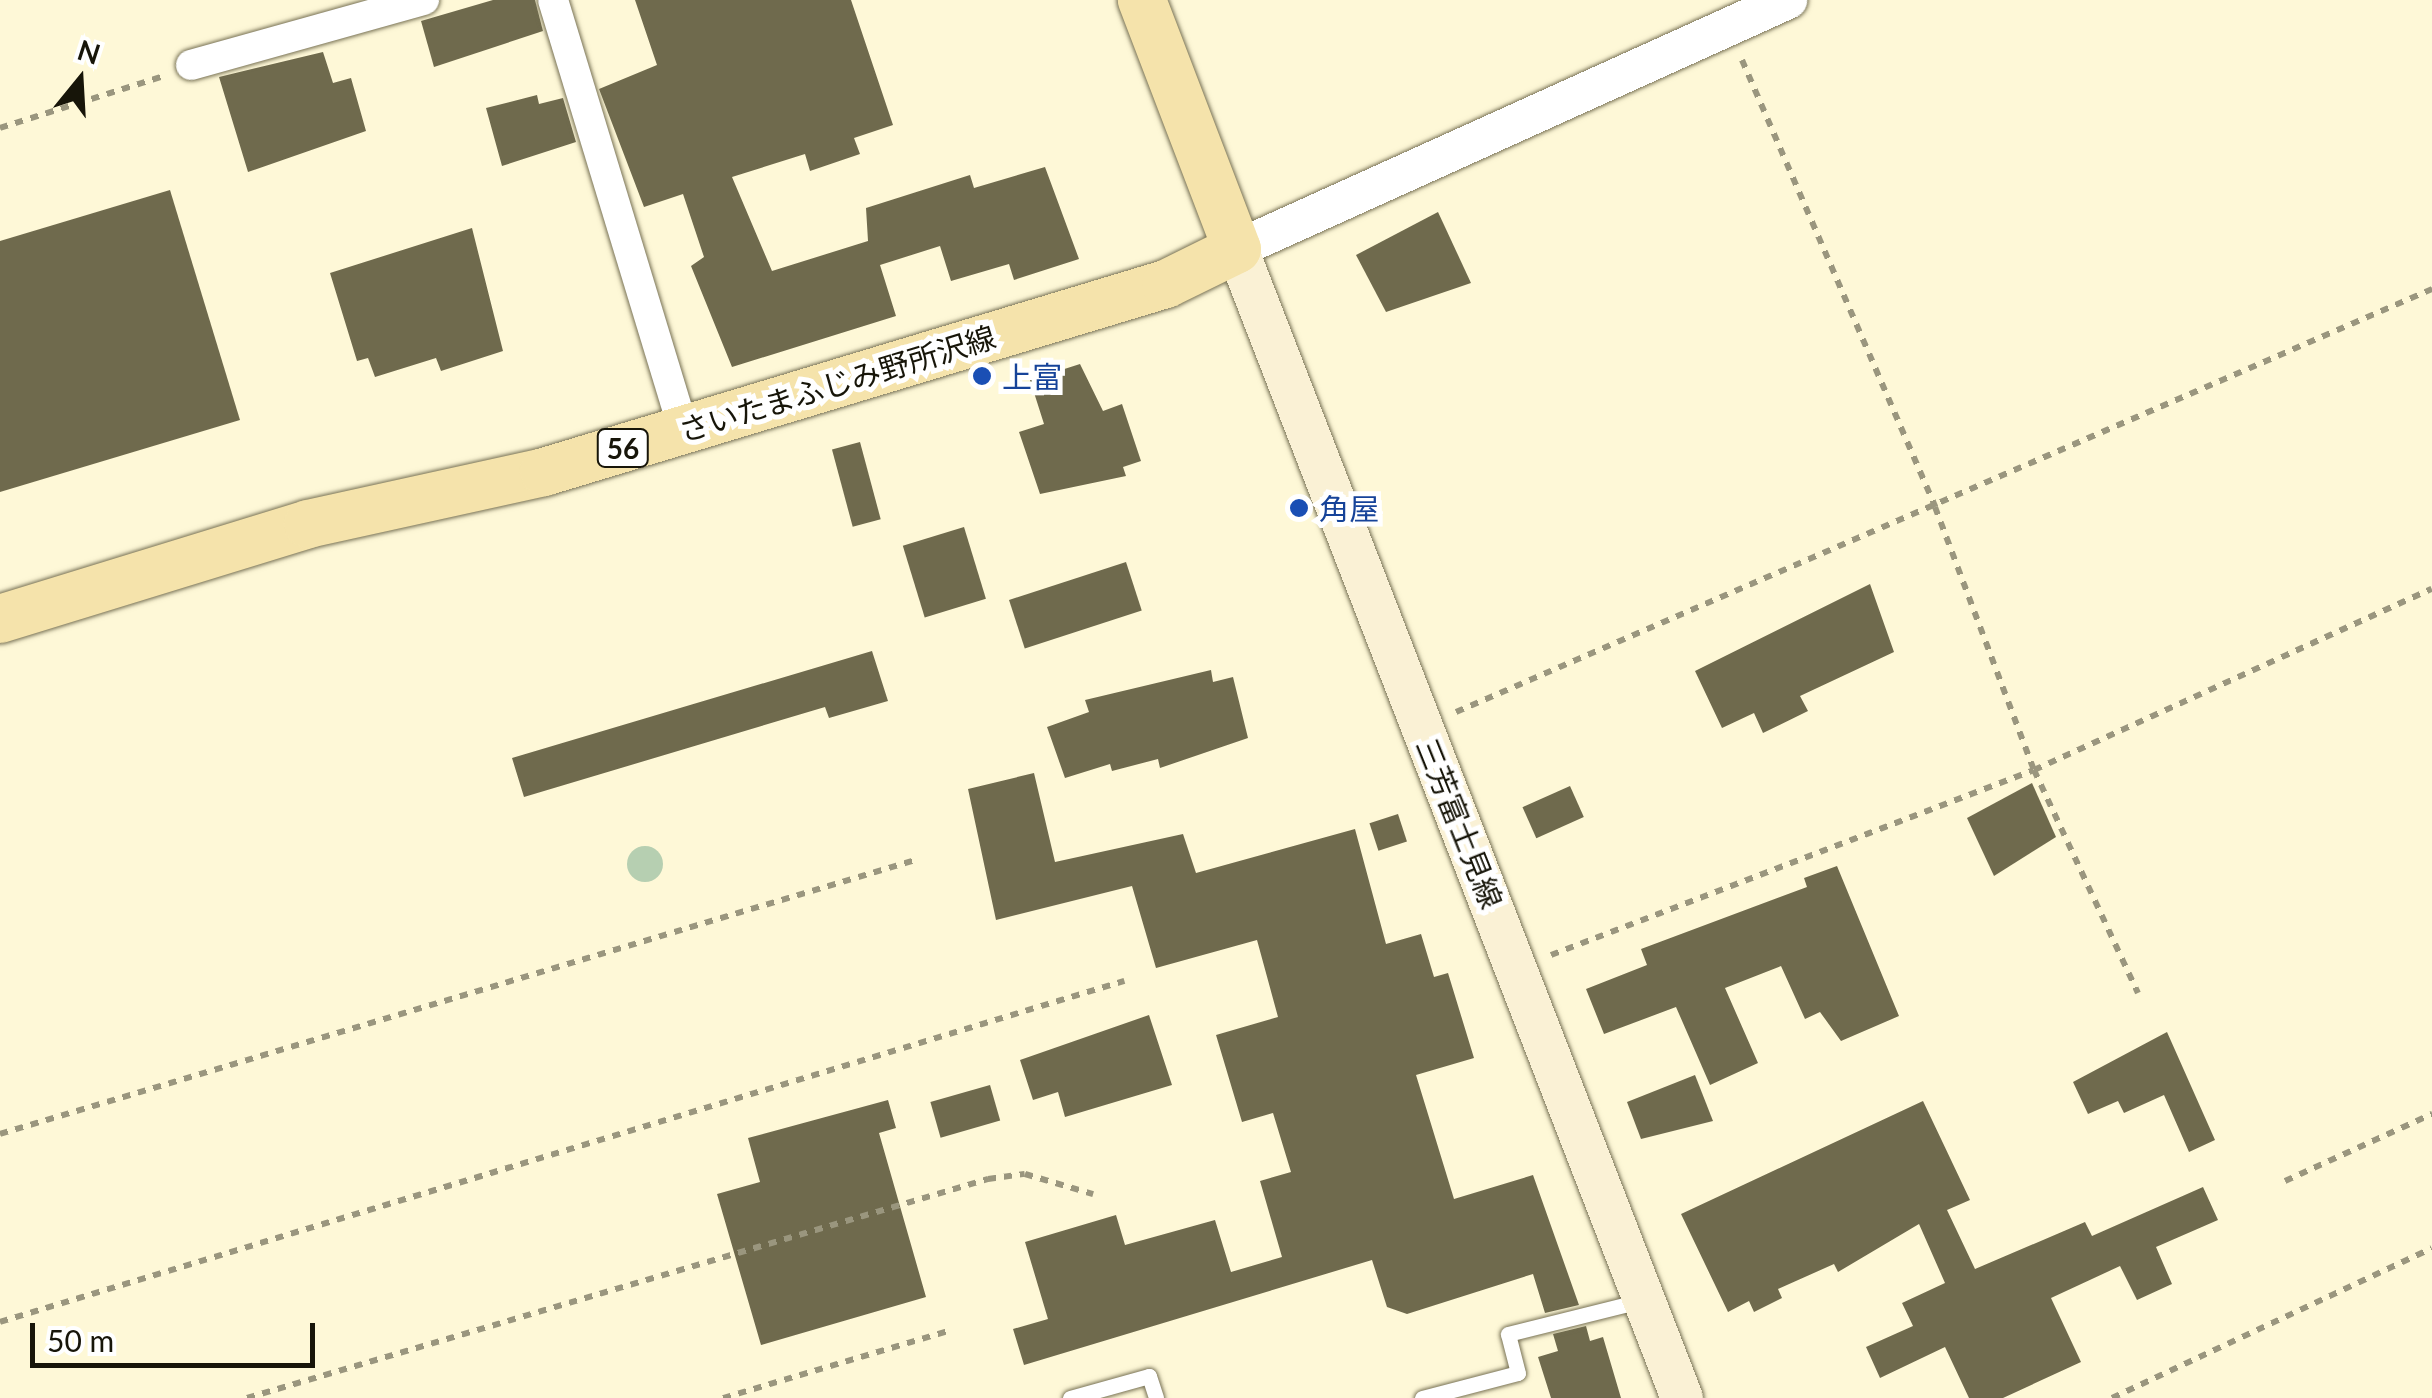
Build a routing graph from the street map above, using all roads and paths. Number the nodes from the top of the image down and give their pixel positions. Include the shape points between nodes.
1 (424, 0) edge
2 (553, 0) edge
3 (1142, 0) edge
4 (1788, 0) edge
5 (1729, 26) junction
6 (192, 65) joint
7 (0, 128) edge
8 (1237, 249) junction
9 (2432, 288) edge
10 (683, 429) junction
11 (1935, 507) junction
12 (2432, 589) edge
13 (0, 618) edge
14 (1422, 726) junction
15 (2034, 770) junction
16 (915, 860) dead end
17 (1517, 968) junction
18 (1124, 981) dead end
19 (2138, 993) dead end
20 (2432, 1114) edge
21 (0, 1134) edge
22 (2284, 1182) dead end
23 (1093, 1194) dead end
24 (2432, 1248) edge
25 (1645, 1300) junction
26 (0, 1322) edge
27 (951, 1330) dead end
28 (247, 1398) edge
29 (722, 1398) edge
30 (1070, 1398) edge
31 (1156, 1398) edge
32 (1422, 1398) edge
33 (1682, 1398) edge
34 (2112, 1398) edge

1 - 6 street
2 - 10 street
3 - 8 main road
4 - 5 street
5 - 8 street
5 - 11 path
6 - 7 path
8 - 10 main road, さいたまふじみ野所沢線 / 56 via 1166,284
8 - 14 main road, 三芳富士見線
9 - 11 path
10 - 13 main road, さいたまふじみ野所沢線 / 56 via 544,472 308,524
11 - 14 path
11 - 15 path
12 - 15 path
14 - 17 main road, 三芳富士見線
15 - 17 path
15 - 19 path
16 - 21 path
17 - 25 main road, 三芳富士見線
18 - 26 path
20 - 22 path
23 - 28 path via 1024,1174 988,1179
24 - 34 path
25 - 32 lane via 1508,1334 1518,1373
25 - 33 main road, 三芳富士見線
27 - 29 path
30 - 31 lane via 1150,1376

